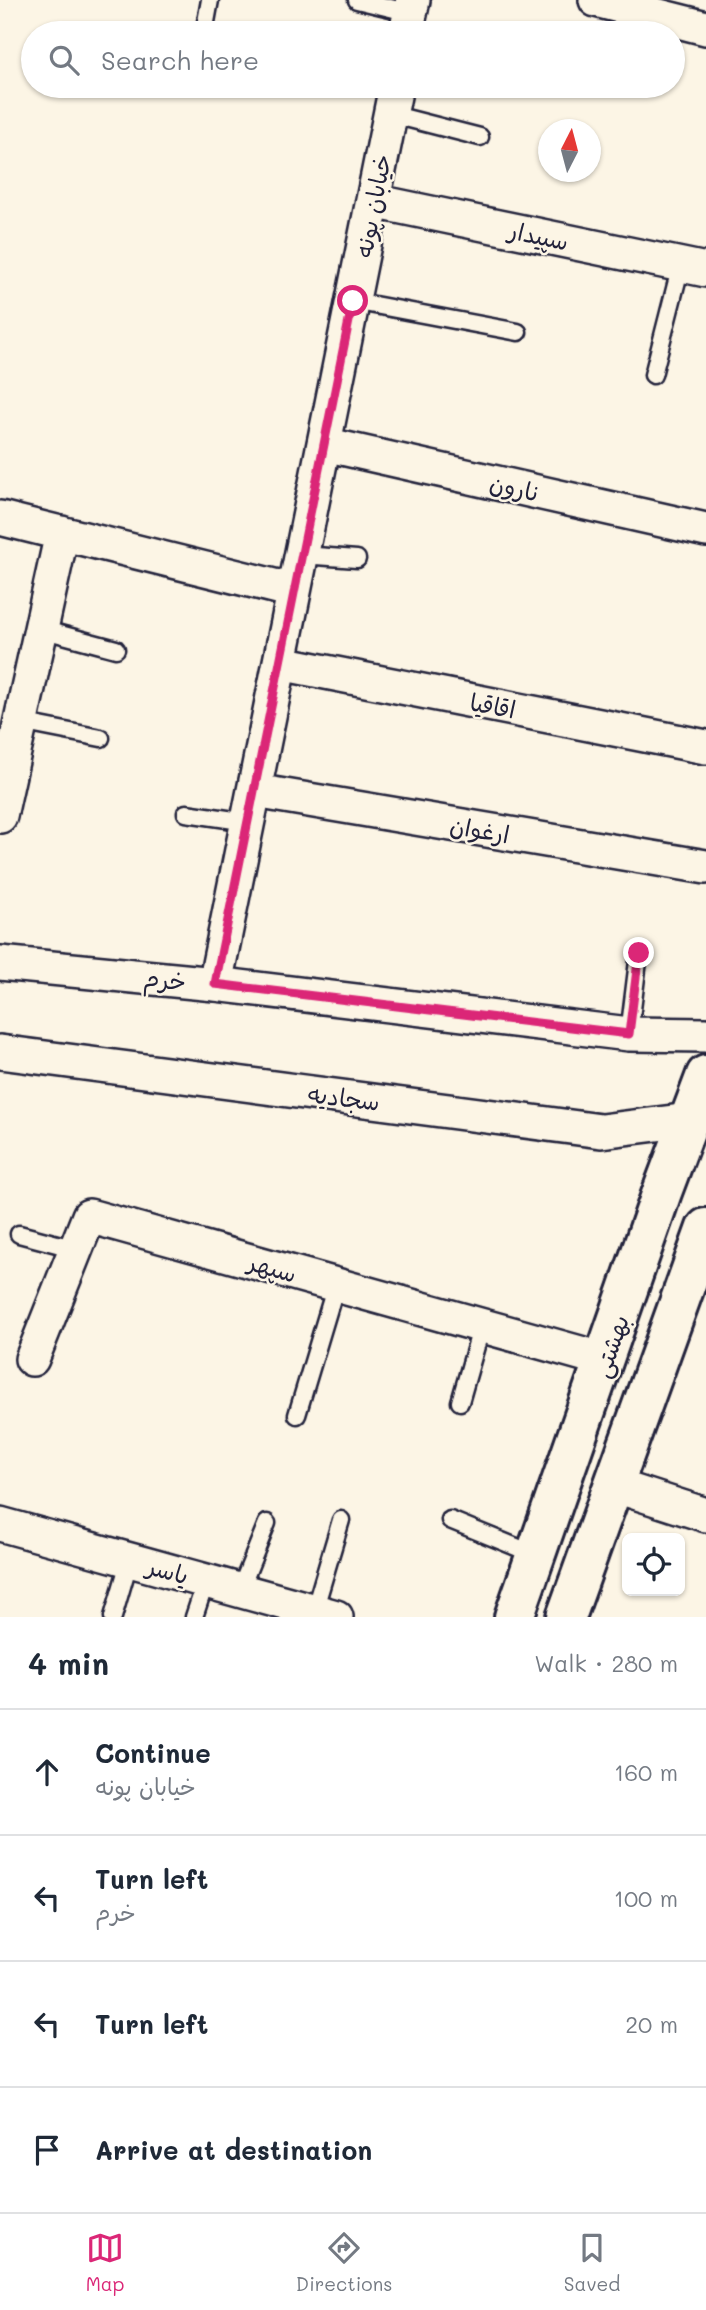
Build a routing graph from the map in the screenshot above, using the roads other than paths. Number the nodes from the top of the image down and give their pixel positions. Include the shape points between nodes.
1 (210, 0) edge
2 (357, 0) edge
3 (596, 0) edge
4 (410, 15) edge
5 (206, 21) edge
6 (678, 21) edge
7 (685, 23) edge
8 (706, 28) edge
9 (393, 100) edge
10 (480, 136) dead end
11 (373, 201) junction
12 (693, 267) edge
13 (353, 301) junction
14 (518, 332) dead end
15 (653, 374) dead end
16 (324, 444) junction
17 (0, 518) edge
18 (706, 530) edge
19 (62, 533) junction
20 (302, 555) junction
21 (357, 559) dead end
22 (294, 591) junction
23 (41, 629) junction
24 (116, 649) dead end
25 (280, 663) junction
26 (20, 722) junction
27 (101, 737) dead end
28 (706, 747) edge
29 (251, 806) junction
30 (186, 813) dead end
31 (0, 816) edge
32 (706, 867) edge
33 (639, 953) dead end
34 (0, 963) edge
35 (215, 984) junction
36 (629, 1034) junction
37 (706, 1035) edge
38 (0, 1052) edge
39 (706, 1075) edge
40 (697, 1117) edge
41 (19, 1234) dead end
42 (704, 1239) edge
43 (76, 1249) junction
44 (336, 1285) junction
45 (482, 1325) junction
46 (32, 1359) dead end
47 (605, 1360) junction
48 (460, 1402) dead end
49 (297, 1415) dead end
50 (613, 1485) junction
51 (706, 1515) edge
52 (341, 1520) dead end
53 (450, 1520) dead end
54 (267, 1522) dead end
55 (0, 1524) edge
56 (536, 1555) junction
57 (130, 1559) junction
58 (206, 1581) junction
59 (240, 1590) junction
60 (325, 1614) edge
61 (113, 1617) edge
62 (194, 1617) edge
63 (514, 1617) edge
64 (566, 1617) edge

1 - 5 lane
2 - 4 lane
3 - 6 street
7 - 8 street
9 - 10 lane
9 - 11 street, خیابان پونه
11 - 12 street, سپیدار
11 - 13 street, خیابان پونه
12 - 15 lane
13 - 14 lane
13 - 16 street, خیابان پونه
16 - 18 street, نارون
16 - 20 street, خیابان پونه
17 - 19 street
19 - 22 street
19 - 23 street
20 - 21 lane
20 - 22 street, خیابان پونه
22 - 25 street, خیابان پونه
23 - 24 lane
23 - 26 street
25 - 28 street, اقاقیا
25 - 29 street, خیابان پونه
26 - 27 lane
26 - 31 street
29 - 30 lane
29 - 32 street, ارغوان
29 - 35 street, خیابان پونه
33 - 36 lane
34 - 35 street, خرم
35 - 36 street, خرم
36 - 37 street, خرم
38 - 40 street, سجادیه via 601,1130
39 - 40 street, بهشتی
40 - 47 street, بهشتی
41 - 43 lane
42 - 50 street, بهشتی
43 - 44 street, سپهر via 89,1216
43 - 46 street, سپهر
44 - 45 street, سپهر
44 - 49 lane
45 - 47 street, سپهر
45 - 48 lane
47 - 56 street, بهشتی
50 - 51 street
50 - 64 street, بهشتی
52 - 60 lane
53 - 56 lane
54 - 59 lane
55 - 57 street, یاسر
56 - 63 street, بهشتی
57 - 58 street, یاسر
57 - 61 lane
58 - 59 street, یاسر
58 - 62 lane
59 - 60 street, یاسر

